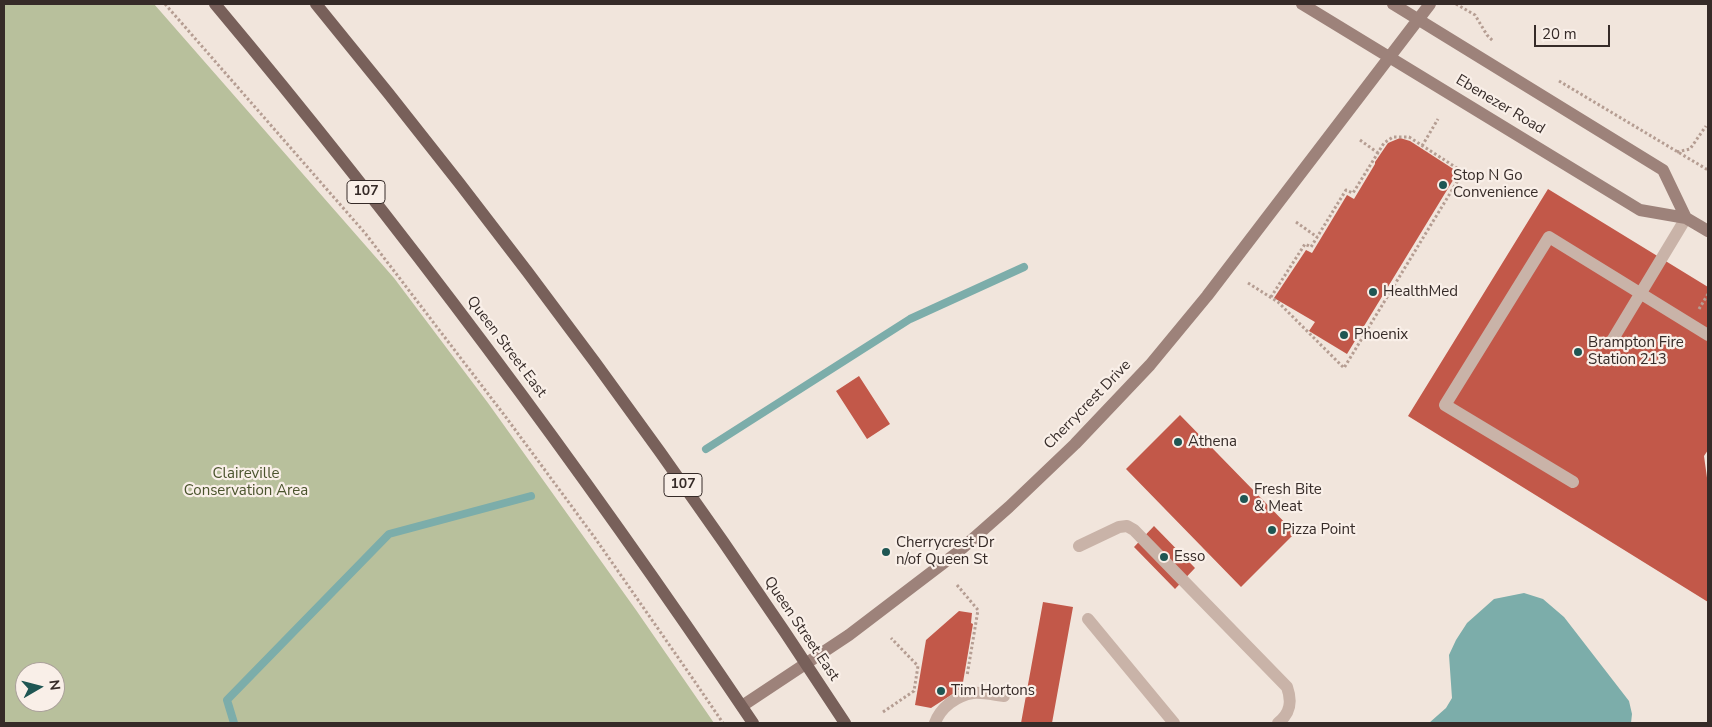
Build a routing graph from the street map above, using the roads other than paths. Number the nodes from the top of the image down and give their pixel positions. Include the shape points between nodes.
1 (215, 4) edge
2 (316, 4) edge
3 (1302, 4) edge
4 (1393, 4) edge
5 (1430, 4) edge
6 (1418, 19) junction
7 (1390, 57) junction
8 (1686, 218) junction
9 (1708, 232) edge
10 (1640, 293) junction
11 (1708, 335) edge
12 (1612, 339) dead end
13 (1573, 482) dead end
14 (1079, 546) dead end
15 (1088, 619) dead end
16 (805, 664) junction
17 (1004, 696) dead end
18 (742, 706) junction
19 (753, 723) edge
20 (845, 723) edge
21 (935, 723) edge
22 (1174, 723) edge
23 (1278, 723) edge

1 - 18 main road, Queen Street East / 107 via 389,220 513,383
2 - 16 main road, Queen Street East / 107 via 556,310 683,486
3 - 7 street, Ebenezer Road
4 - 6 street, Ebenezer Road
5 - 6 street, Cherrycrest Drive
6 - 7 street, Cherrycrest Drive
6 - 8 street, Ebenezer Road via 1663,170
7 - 8 street, Ebenezer Road via 1640,210
7 - 16 street, Cherrycrest Drive via 1207,296 1150,365 1075,444 958,552 849,635
8 - 9 street, Ebenezer Road
8 - 10 lane
10 - 11 lane
10 - 12 lane
10 - 13 lane via 1549,238 1445,405
14 - 23 lane via 1119,527 1127,526 1134,530 1287,687 1291,697 1290,708
15 - 22 lane
16 - 18 street, Cherrycrest Drive
16 - 20 main road, Queen Street East / 107
17 - 21 lane via 965,695 944,707
18 - 19 main road, Queen Street East / 107

